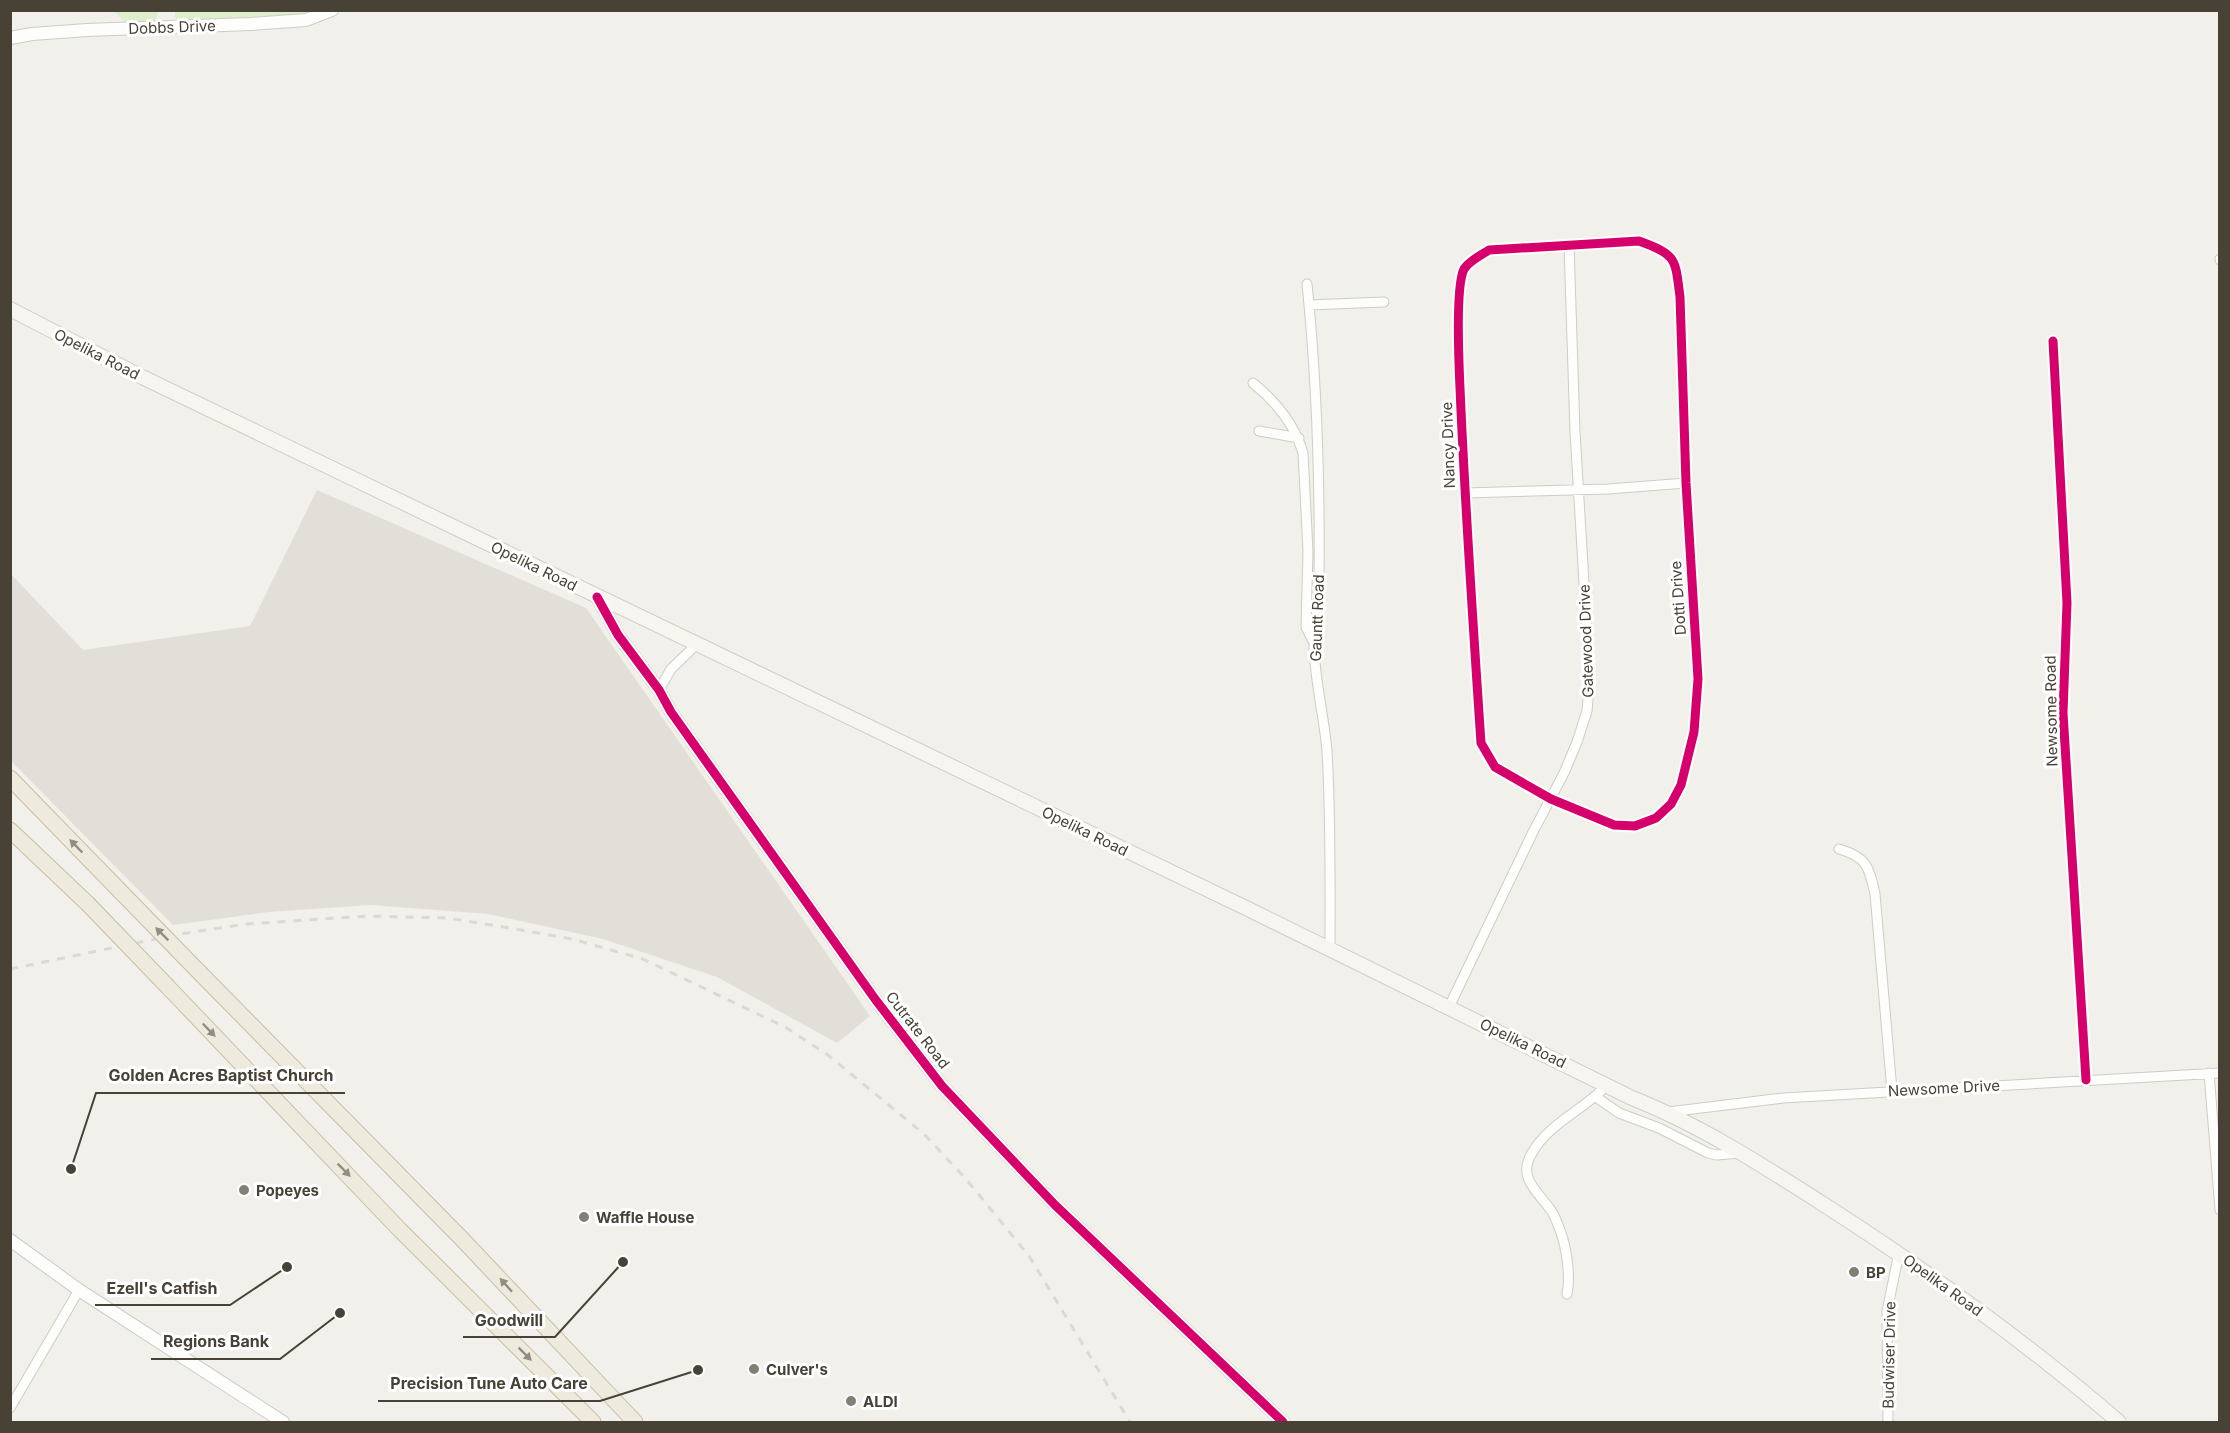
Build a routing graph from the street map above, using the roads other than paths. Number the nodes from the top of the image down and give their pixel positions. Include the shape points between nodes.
1 (332, 10) edge
2 (10, 38) edge
3 (1569, 245) junction
4 (1669, 255) joint
5 (1307, 284) dead end
6 (1384, 302) dead end
7 (1309, 305) junction
8 (10, 309) edge
9 (2053, 341) dead end
10 (1253, 383) dead end
11 (1259, 431) dead end
12 (1299, 438) junction
13 (1686, 483) junction
14 (1579, 489) junction
15 (1465, 493) junction
16 (597, 597) junction
17 (1314, 643) junction
18 (697, 644) junction
19 (659, 690) junction
20 (10, 778) edge
21 (1551, 799) junction
22 (10, 830) edge
23 (1839, 849) dead end
24 (1330, 951) junction
25 (1449, 1007) junction
26 (2209, 1073) junction
27 (2220, 1073) edge
28 (2086, 1080) junction
29 (1607, 1085) junction
30 (1892, 1091) junction
31 (1596, 1097) junction
32 (1668, 1112) junction
33 (1740, 1153) junction
34 (2220, 1210) edge
35 (10, 1240) edge
36 (1899, 1253) junction
37 (79, 1290) junction
38 (1567, 1294) dead end
39 (10, 1408) edge
40 (283, 1422) edge
41 (593, 1422) edge
42 (635, 1422) edge
43 (1283, 1422) edge
44 (1888, 1422) edge
45 (2119, 1422) edge

1 - 2 street, Dobbs Drive via 306,20
3 - 4 street, Nancy Drive via 1639,241
3 - 14 street, Gatewood Drive
3 - 15 street, Nancy Drive via 1489,250 1464,269 1459,344
4 - 13 street, Dotti Drive via 1676,264 1680,297
5 - 7 street, Gauntt Road
6 - 7 street
7 - 17 street, Gauntt Road via 1319,580
8 - 16 main road, Opelika Road
9 - 28 street, Newsome Road via 2067,603 2063,712
10 - 12 street via 1277,405
11 - 12 street
12 - 17 street via 1308,551 1306,627
13 - 14 street
13 - 21 street, Dotti Drive via 1698,679 1695,732 1681,785 1671,804 1656,818 1635,826 1614,825
14 - 15 street
14 - 21 street, Gatewood Drive via 1587,711
15 - 21 street, Nancy Drive via 1481,743 1495,767
16 - 18 main road, Opelika Road
16 - 19 street, Cutrate Road via 618,635
17 - 24 street, Gauntt Road via 1330,798
18 - 19 street via 671,669
18 - 24 main road, Opelika Road
19 - 43 street, Cutrate Road via 868,989 942,1086 1055,1205
42 -> 20 highway, bridge via 470,1246
21 - 25 street, Gatewood Drive
22 -> 41 highway, bridge via 88,904 399,1229
23 - 30 street via 1866,863 1875,894
24 - 25 main road, Opelika Road
25 - 29 main road, Opelika Road
26 - 27 street, Newsome Drive
26 - 28 street, Newsome Drive
26 - 34 street
28 - 30 street, Newsome Drive
29 - 31 street
29 - 32 main road, Opelika Road
30 - 32 street, Newsome Drive via 1784,1098
31 - 33 street via 1619,1113 1708,1153
31 - 38 street via 1561,1122 1537,1145 1527,1163 1530,1184 1551,1209 1560,1228 1569,1271
32 - 33 main road, Opelika Road
33 - 36 main road, Opelika Road
35 - 37 street
36 - 44 street, Budwiser Drive via 1887,1311
36 - 45 main road, Opelika Road via 2027,1346
37 - 39 street
37 - 40 street

